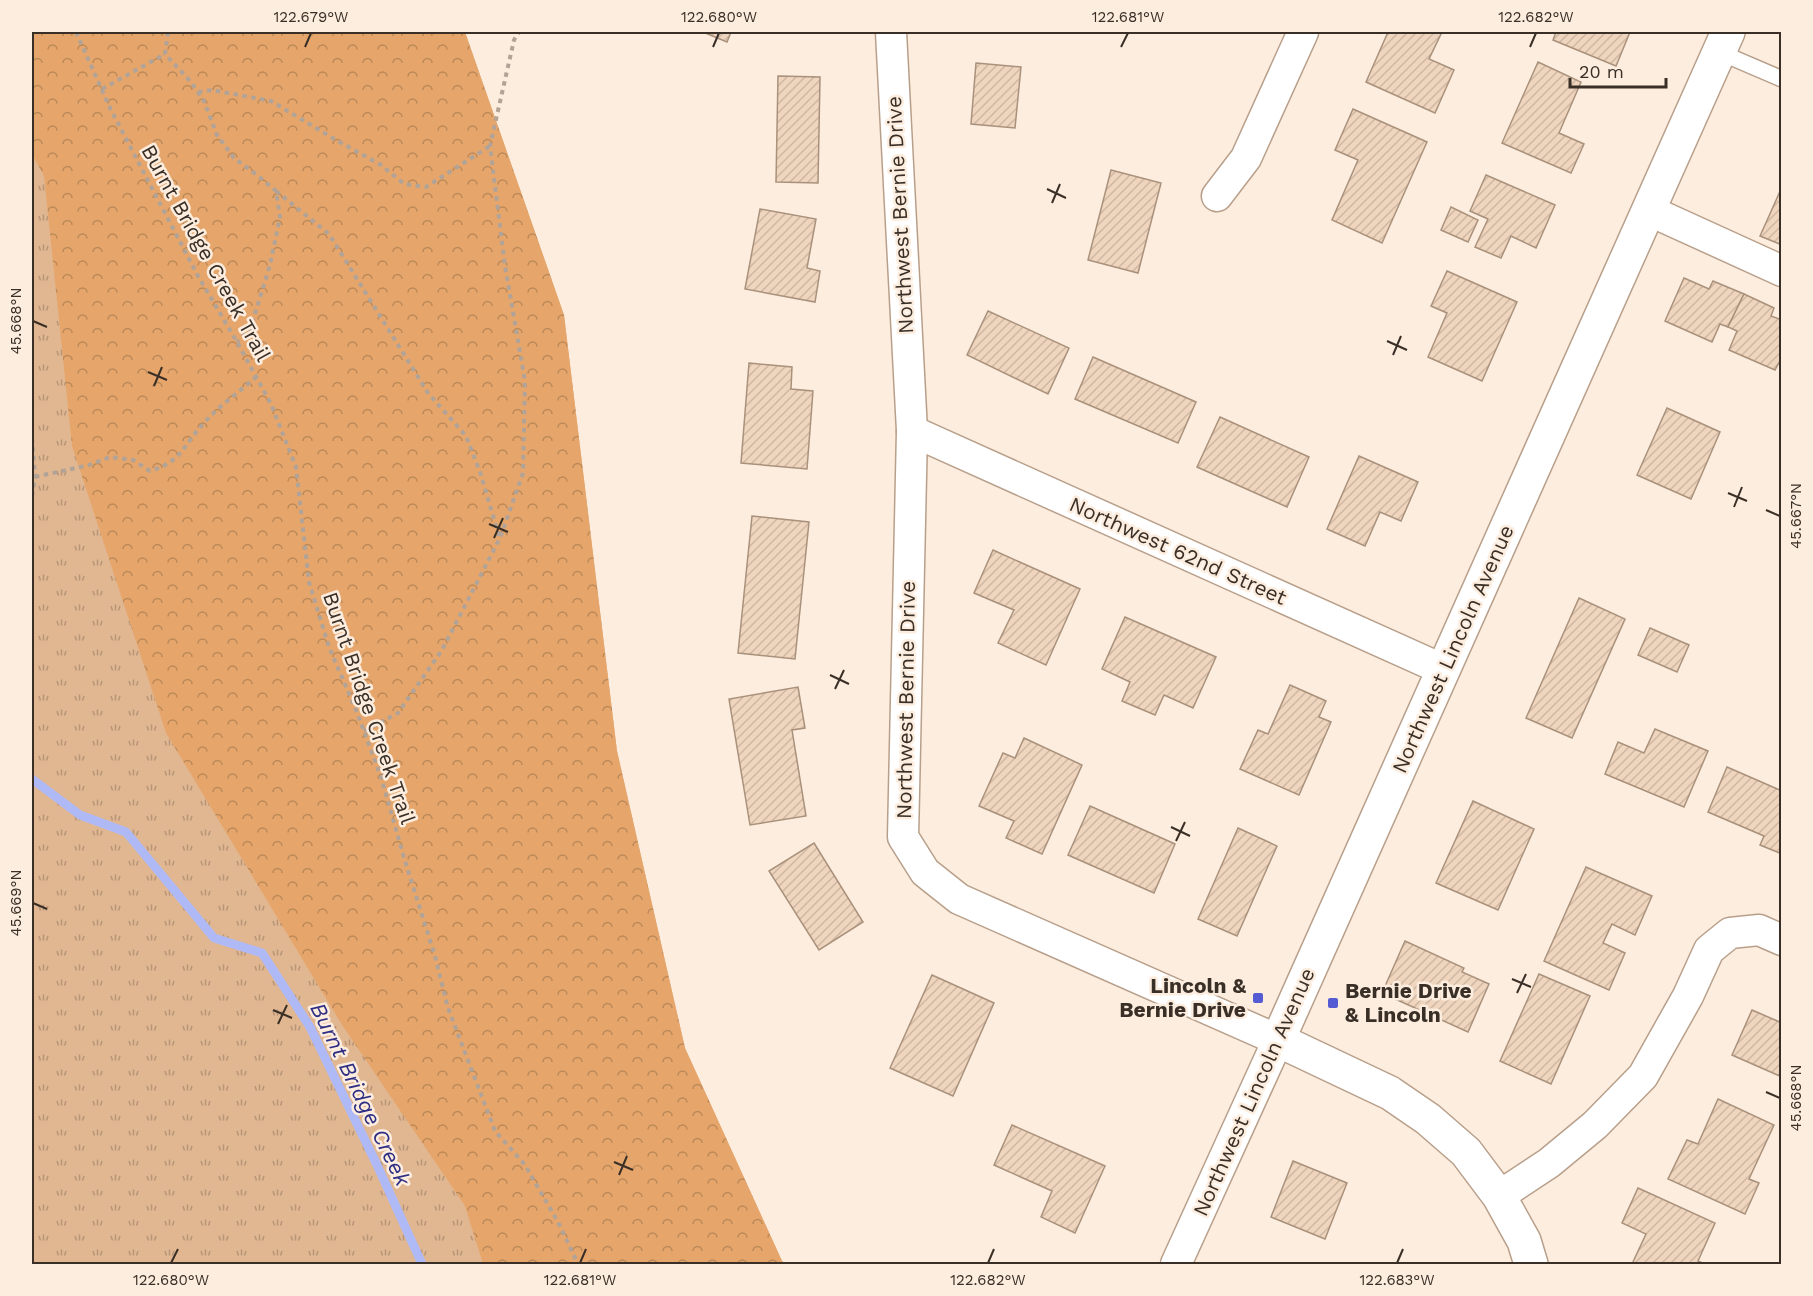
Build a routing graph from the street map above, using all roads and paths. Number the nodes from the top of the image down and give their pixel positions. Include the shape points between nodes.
1 (76, 32) edge
2 (168, 32) edge
3 (519, 32) edge
4 (891, 32) edge
5 (1303, 32) edge
6 (1723, 42) edge
7 (165, 54) junction
8 (1782, 79) edge
9 (102, 89) junction
10 (198, 92) junction
11 (490, 146) junction
12 (276, 191) junction
13 (1217, 196) dead end
14 (1648, 210) junction
15 (1782, 271) edge
16 (237, 342) junction
17 (256, 377) junction
18 (912, 431) junction
19 (32, 438) edge
20 (35, 477) junction
21 (32, 497) edge
22 (500, 538) junction
23 (1444, 670) junction
24 (364, 731) junction
25 (1782, 940) edge
26 (1278, 1040) junction
27 (1499, 1196) junction
28 (578, 1264) edge
29 (1176, 1264) edge
30 (1531, 1264) edge

1 - 9 path, Burnt Bridge Creek Trail
2 - 7 path
3 - 11 path
4 - 18 street, Northwest Bernie Drive
5 - 13 street via 1246,158
6 - 8 lane
6 - 14 street, Northwest Lincoln Avenue
7 - 9 path
7 - 10 path
9 - 16 path, Burnt Bridge Creek Trail via 198,276
10 - 11 path via 212,90 271,101 381,165 404,184 426,187
10 - 12 path via 217,135 234,158
11 - 22 path via 525,381 523,473
12 - 16 path via 280,217 270,265 250,330
12 - 22 path via 329,234 428,393 466,436
14 - 15 street
14 - 23 street, Northwest Lincoln Avenue
16 - 17 path, Burnt Bridge Creek Trail
17 - 20 path via 203,423 166,467 150,471 133,460 110,457
17 - 24 path, Burnt Bridge Creek Trail via 296,467 309,582 329,647
18 - 23 street, Northwest 62nd Street
18 - 26 street, Northwest Bernie Drive via 903,837 925,872 959,899
19 - 20 path
20 - 21 path
22 - 24 path via 442,650 398,713
23 - 26 street, Northwest Lincoln Avenue
24 - 28 path, Burnt Bridge Creek Trail via 448,1008 495,1131 525,1165
25 - 27 street via 1759,930 1730,933 1708,950 1688,996 1643,1076 1595,1125 1549,1163
26 - 27 street, Northwest Bernie Drive via 1390,1093 1428,1119 1466,1152
26 - 29 street, Northwest Lincoln Avenue
27 - 30 street, Northwest Bernie Drive via 1524,1241

